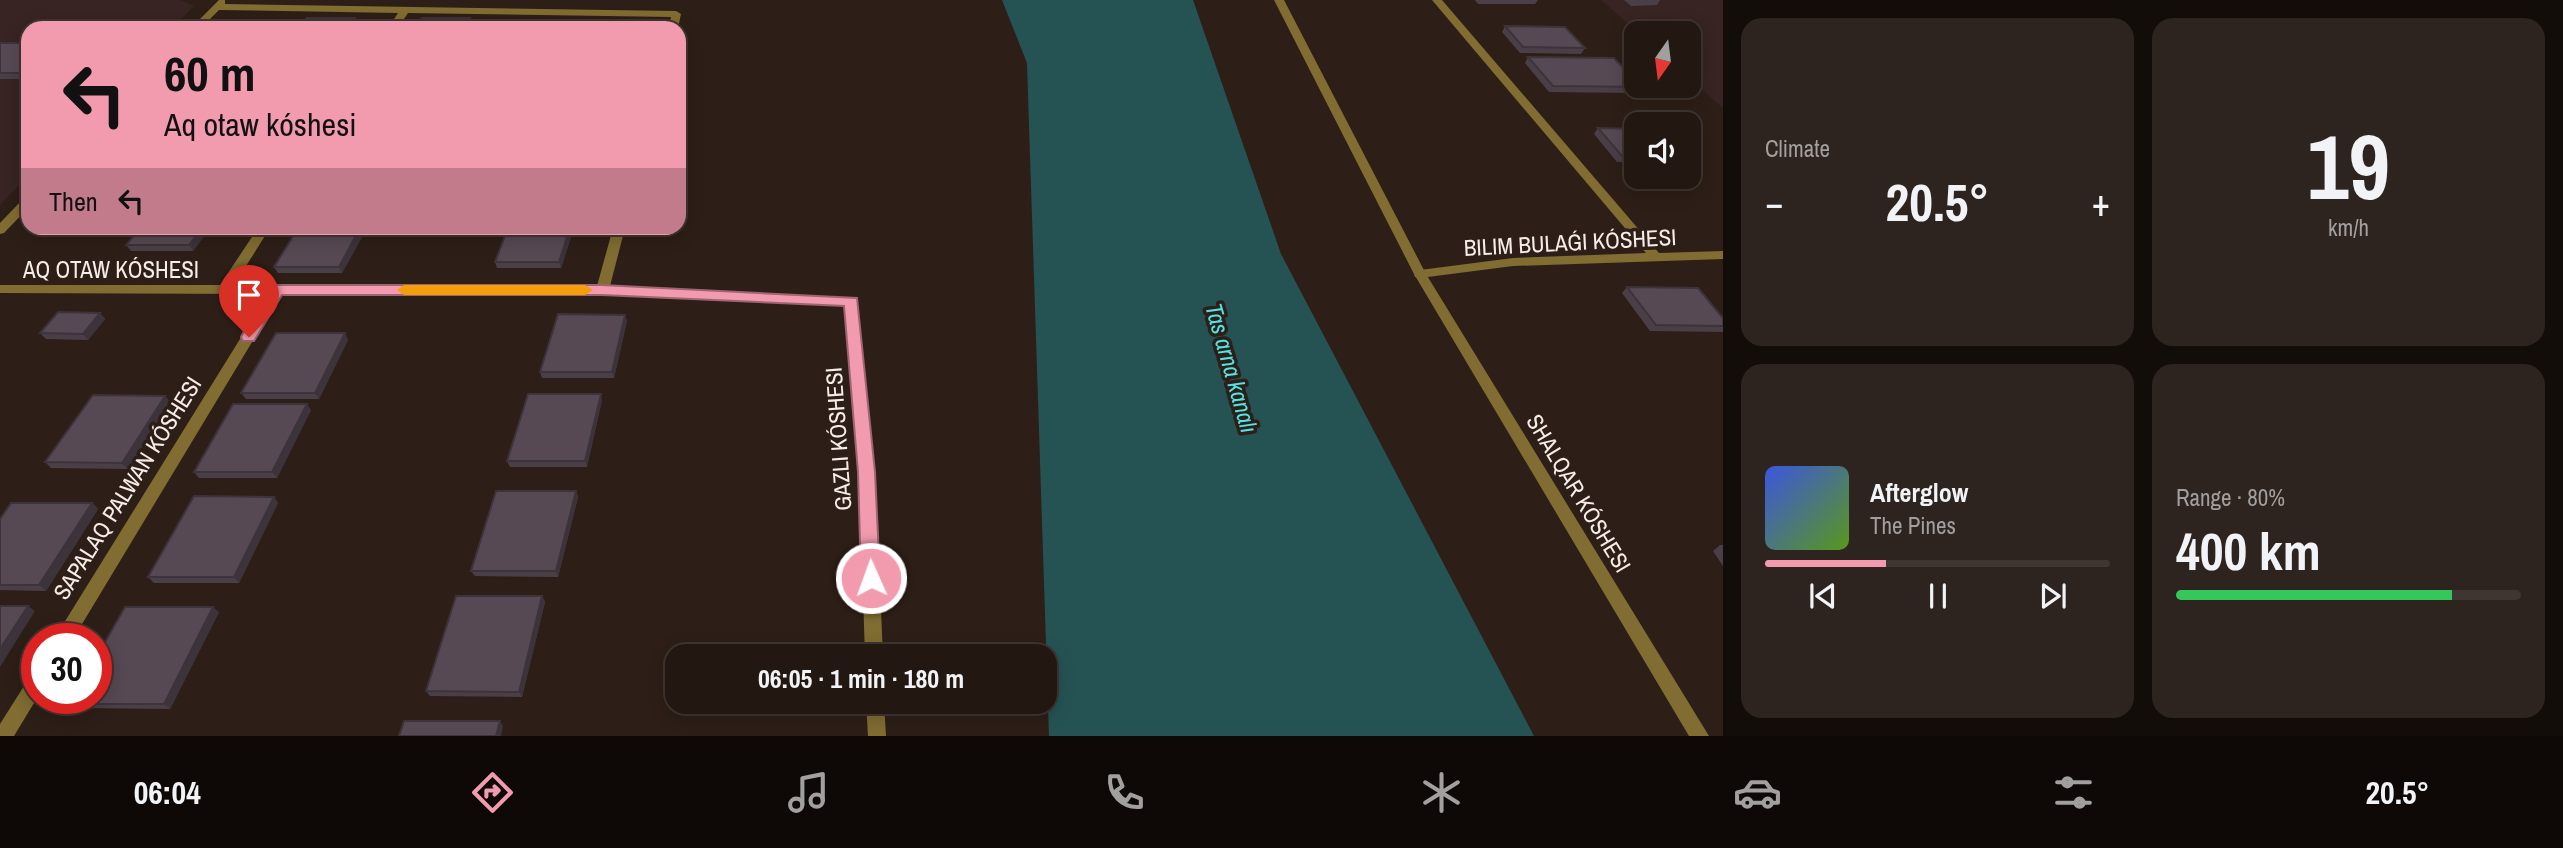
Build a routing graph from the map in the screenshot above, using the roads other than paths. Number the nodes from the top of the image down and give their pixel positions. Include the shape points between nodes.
1 (1279, 0) edge
2 (1437, 0) edge
3 (220, 3) edge
4 (404, 11) junction
5 (203, 21) edge
6 (398, 21) edge
7 (674, 21) edge
8 (21, 208) edge
9 (0, 230) edge
10 (259, 235) edge
11 (617, 235) edge
12 (1723, 255) edge
13 (1656, 257) junction
14 (1420, 274) junction
15 (0, 289) edge
16 (277, 290) junction
17 (602, 290) junction
18 (223, 291) junction
19 (73, 623) edge
20 (874, 644) edge
21 (21, 707) edge
22 (876, 714) edge
23 (3, 736) edge
24 (877, 736) edge
25 (1700, 736) edge

1 - 14 street, SHALQAR KÓSHESI
2 - 13 street
3 - 4 street
3 - 5 street
4 - 6 street
4 - 7 street via 676,14
8 - 9 street
10 - 18 street
11 - 17 street
12 - 13 street
13 - 14 street via 1513,262
14 - 25 street, SHALQAR KÓSHESI
15 - 18 street, AQ OTAW KÓSHESI
16 - 17 street, AQ OTAW KÓSHESI
16 - 18 street, AQ OTAW KÓSHESI
16 - 19 street, SAPALAQ PALWAN KÓSHESI
17 - 20 street, AQ OTAW KÓSHESI via 851,301 867,472
21 - 23 street
22 - 24 street

